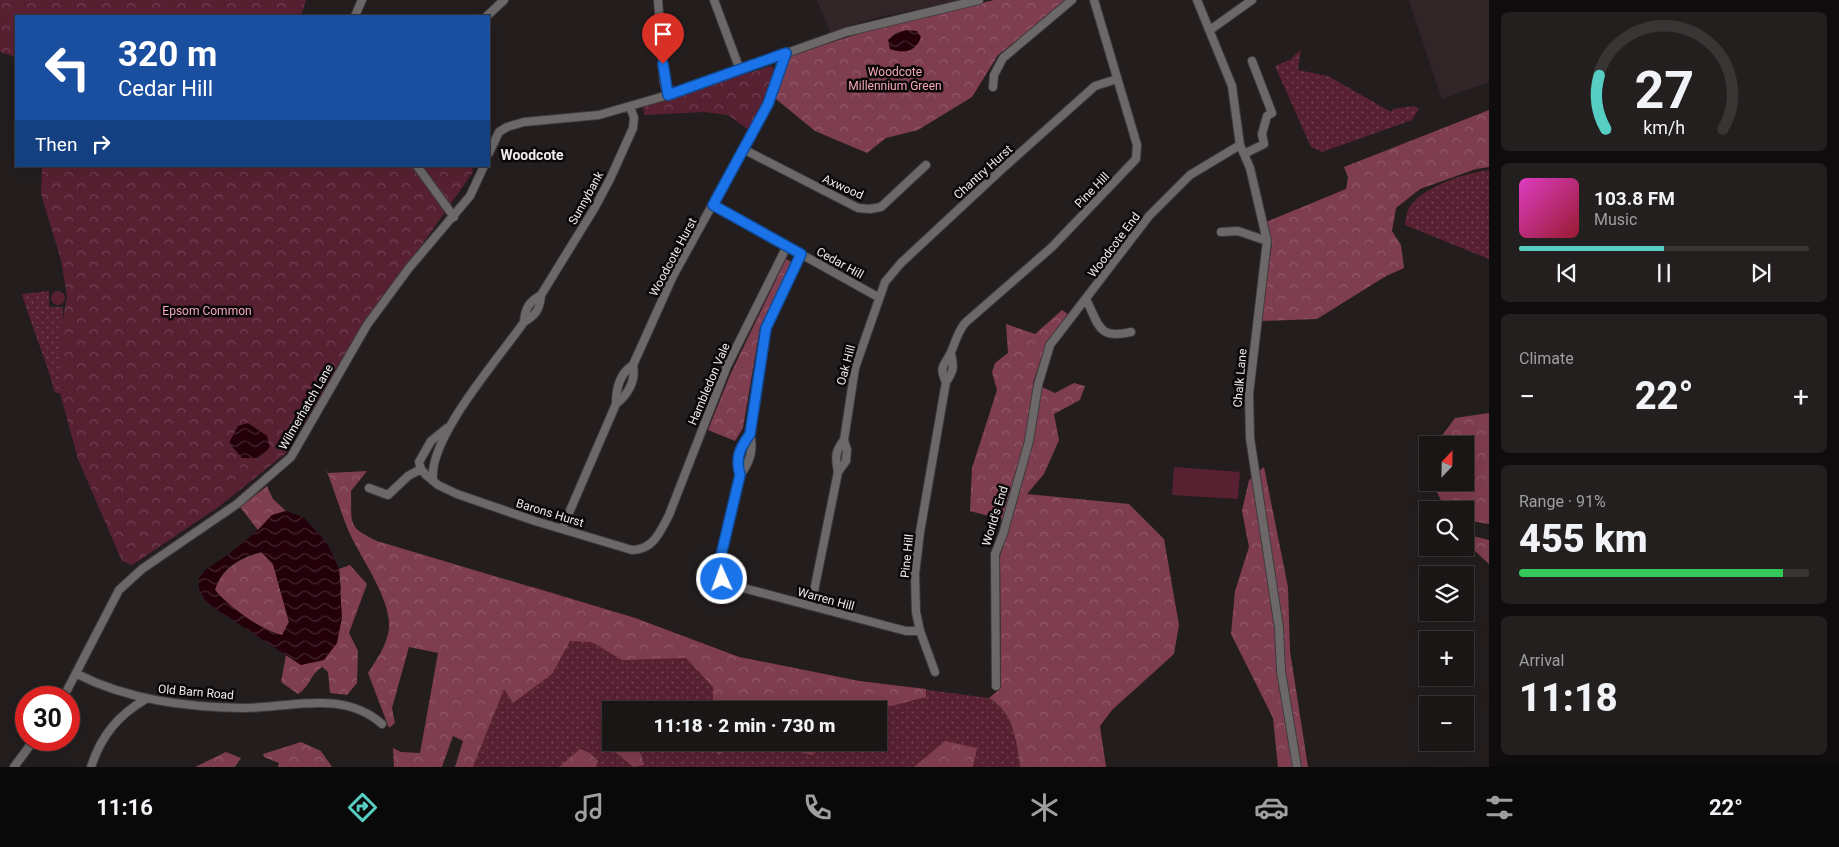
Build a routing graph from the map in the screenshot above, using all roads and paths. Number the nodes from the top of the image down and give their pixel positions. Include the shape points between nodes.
1 (362, 0) edge
2 (504, 0) edge
3 (658, 0) edge
4 (714, 0) edge
5 (979, 0) edge
6 (1072, 0) edge
7 (1094, 0) edge
8 (1197, 0) edge
9 (1252, 0) edge
10 (356, 15) edge
11 (488, 15) edge
12 (1210, 30) junction
13 (786, 53) junction
14 (1252, 60) dead end
15 (740, 70) junction
16 (1116, 79) junction
17 (993, 87) dead end
18 (668, 95) junction
19 (630, 106) junction
20 (1240, 145) junction
21 (490, 148) edge
22 (743, 149) junction
23 (1244, 154) junction
24 (926, 164) dead end
25 (418, 167) edge
26 (484, 167) edge
27 (713, 205) junction
28 (454, 216) junction
29 (1221, 232) dead end
30 (1267, 241) junction
31 (787, 246) junction
32 (801, 254) junction
33 (878, 298) junction
34 (1086, 300) junction
35 (1131, 332) dead end
36 (1038, 385) joint
37 (447, 428) junction
38 (750, 434) junction
39 (421, 469) junction
40 (740, 475) junction
41 (433, 480) junction
42 (369, 488) dead end
43 (562, 529) junction
44 (659, 534) joint
45 (811, 606) junction
46 (920, 630) junction
47 (934, 672) dead end
48 (77, 674) junction
49 (70, 686) edge
50 (996, 686) dead end
51 (146, 699) junction
52 (382, 724) dead end
53 (26, 751) edge
54 (14, 767) edge
55 (91, 767) edge
56 (1297, 767) edge

1 - 10 street
2 - 11 street
3 - 18 street via 664,83
4 - 15 street
5 - 13 street via 866,26
6 - 17 street via 1002,58 994,74
7 - 16 street, Pine Hill
8 - 12 street, Chalk Lane
9 - 12 street
12 - 20 street, Chalk Lane via 1232,86
13 - 15 street
13 - 22 street, Woodcote Hurst via 768,104
14 - 23 street via 1272,113 1267,116 1262,134 1264,144
15 - 18 street
16 - 33 street, Chantry Hurst via 1095,86 1002,169 901,263 885,282
16 - 46 street, Pine Hill via 1137,145 1138,152 1132,164 1052,247 965,323 955,337 951,354 954,365 946,382 916,566 916,612
18 - 19 street
19 - 21 street via 599,115 518,124 499,132
19 - 37 street, Sunnybank via 634,118 632,128 610,179 579,235 541,295 525,310 524,322
20 - 23 street, Chalk Lane
20 - 34 street, Woodcote End via 1202,166 1156,210
22 - 24 street, Axwood via 858,208 870,209 881,207
22 - 27 street, Woodcote Hurst
23 - 30 street, Chalk Lane
25 - 28 street
26 - 28 street, Wilmerhatch Lane via 470,196
27 - 31 street, Cedar Hill
27 - 43 street, Woodcote Hurst via 673,276 634,365 634,378 626,396 616,404
28 - 48 street, Wilmerhatch Lane via 409,268 367,325 291,457 237,504 124,583
29 - 30 street via 1238,231
30 - 56 street, Chalk Lane via 1248,409 1279,628 1281,671
31 - 32 street, Cedar Hill
31 - 44 street, Hambledon Vale via 727,366 676,499
32 - 33 street, Cedar Hill
32 - 38 street via 766,328
33 - 45 street, Oak Hill via 855,368 844,440 846,461 838,472
34 - 35 street via 1105,332 1115,336
34 - 36 street, Woodcote End via 1050,345
36 - 50 street, World's End via 1029,441 1003,534 994,554
37 - 39 street, Sunnybank via 422,453
37 - 41 street, Sunnybank via 432,463
38 - 40 street via 753,446 748,464
38 - 40 street via 740,447 736,462
39 - 41 street
39 - 42 street via 408,476 388,495
40 - 45 street, Warren Hill via 719,564 722,579 728,584
41 - 43 street, Barons Hurst via 476,502
43 - 44 street, Barons Hurst via 632,550 648,546
45 - 46 street, Warren Hill via 906,631
46 - 47 street, Pine Hill
48 - 49 street, Wilmerhatch Lane
48 - 51 street, Old Barn Road via 108,688
51 - 52 street, Old Barn Road via 243,708 322,702 371,713
51 - 55 street, Old Barn Road via 130,708 106,732
53 - 54 street

